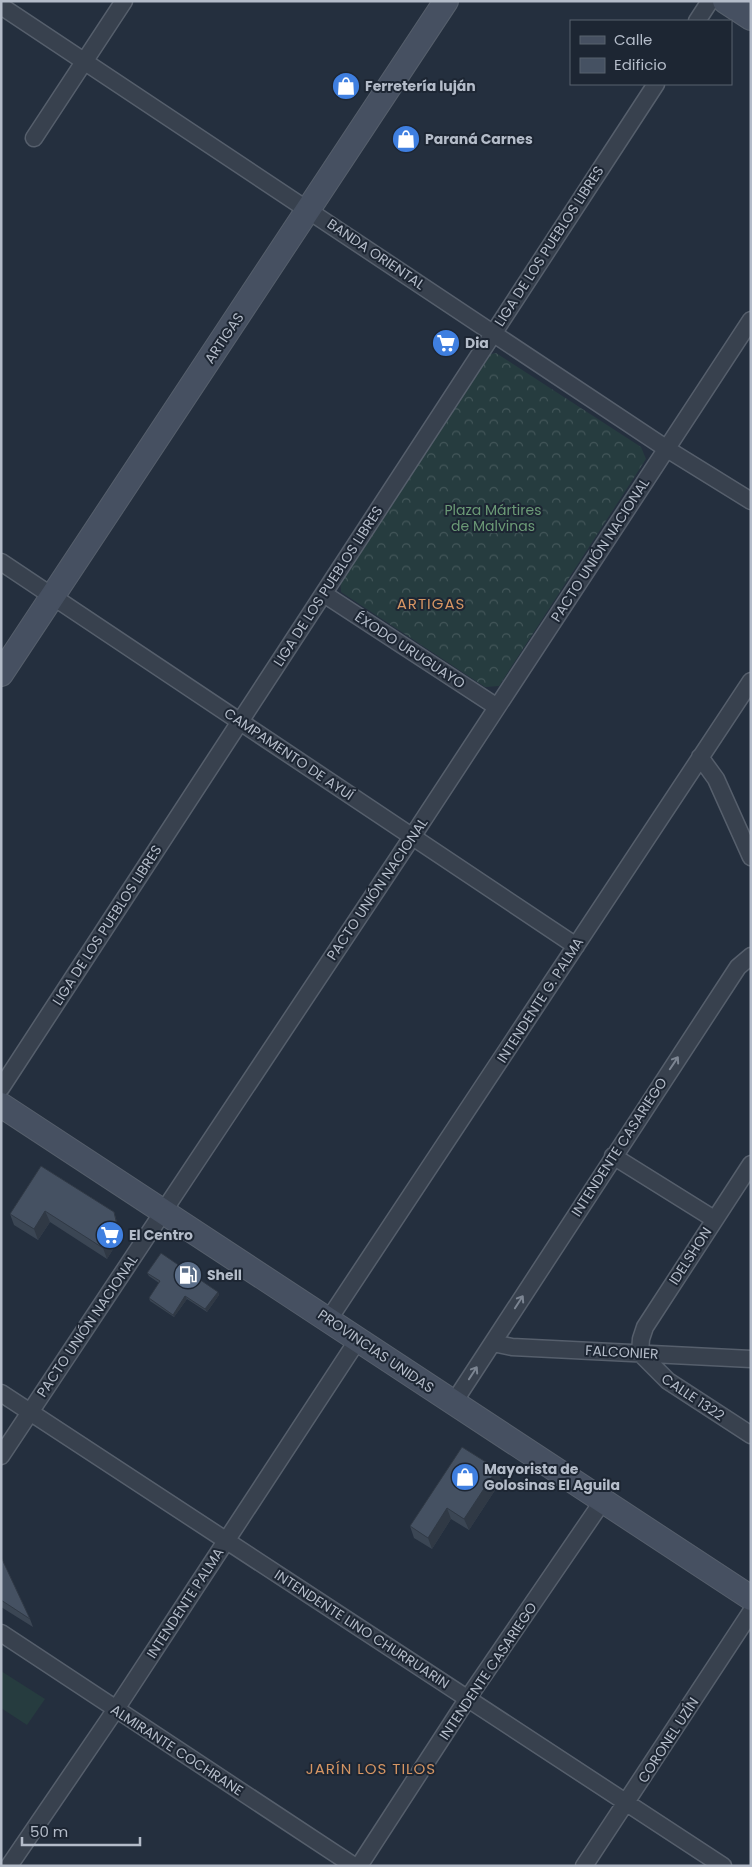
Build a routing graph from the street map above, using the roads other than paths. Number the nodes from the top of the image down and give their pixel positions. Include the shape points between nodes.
1 (124, 1) edge
2 (446, 1) edge
3 (710, 1) edge
4 (726, 1) edge
5 (1, 6) edge
6 (751, 18) edge
7 (698, 20) edge
8 (84, 61) junction
9 (655, 85) edge
10 (34, 138) dead end
11 (309, 209) junction
12 (751, 320) edge
13 (493, 332) junction
14 (667, 448) junction
15 (751, 501) edge
16 (1, 562) edge
17 (324, 594) junction
18 (52, 596) junction
19 (1, 674) edge
20 (751, 681) edge
21 (497, 707) junction
22 (240, 720) junction
23 (700, 758) junction
24 (412, 837) junction
25 (751, 857) edge
26 (576, 946) junction
27 (751, 956) edge
28 (1, 1088) edge
29 (1, 1105) edge
30 (613, 1156) junction
31 (751, 1164) edge
32 (163, 1210) junction
33 (714, 1219) junction
34 (329, 1319) junction
35 (359, 1338) junction
36 (493, 1343) junction
37 (640, 1353) junction
38 (751, 1359) edge
39 (1, 1393) edge
40 (454, 1402) junction
41 (30, 1412) junction
42 (751, 1435) edge
43 (1, 1456) edge
44 (602, 1502) junction
45 (226, 1541) junction
46 (751, 1598) edge
47 (751, 1612) edge
48 (1, 1634) edge
49 (468, 1698) junction
50 (116, 1709) junction
51 (627, 1803) junction
52 (8, 1866) edge
53 (354, 1866) edge
54 (359, 1866) edge
55 (584, 1866) edge
56 (722, 1866) edge

1 - 8 street
2 - 11 street, ARTIGAS
3 - 7 street
4 - 6 street
5 - 8 street, BANDA ORIENTAL
8 - 10 street
8 - 11 street, BANDA ORIENTAL
9 - 13 street, LIGA DE LOS PUEBLOS LIBRES
11 - 13 street, BANDA ORIENTAL
11 - 18 street, ARTIGAS
12 - 14 street, PACTO UNIÓN NACIONAL
13 - 14 street, BANDA ORIENTAL
13 - 17 street, LIGA DE LOS PUEBLOS LIBRES
14 - 15 street, BANDA ORIENTAL
14 - 21 street, PACTO UNIÓN NACIONAL
16 - 18 street, CAMPAMENTO DE AYUÍ
17 - 21 street, ÉXODO URUGUAYO
17 - 22 street, LIGA DE LOS PUEBLOS LIBRES
18 - 19 street, ARTIGAS
18 - 22 street, CAMPAMENTO DE AYUÍ
20 - 23 street, INTENDENTE G. PALMA
21 - 24 street, PACTO UNIÓN NACIONAL
22 - 24 street, CAMPAMENTO DE AYUÍ
22 - 28 street, LIGA DE LOS PUEBLOS LIBRES
23 - 25 street via 716,779
23 - 26 street, INTENDENTE G. PALMA
24 - 26 street, CAMPAMENTO DE AYUÍ
24 - 32 street, PACTO UNIÓN NACIONAL
26 - 34 street, INTENDENTE G. PALMA
30 -> 27 street, INTENDENTE CASARIEGO via 738,967
29 - 32 street, PROVINCIAS UNIDAS
30 - 33 street
36 -> 30 street, INTENDENTE CASARIEGO
31 - 33 street, IDELSHON
32 - 34 street, PROVINCIAS UNIDAS
32 - 41 street, PACTO UNIÓN NACIONAL
33 - 37 street, IDELSHON via 645,1328
34 - 35 street, PROVINCIAS UNIDAS
35 - 40 street, PROVINCIAS UNIDAS
35 - 45 street, INTENDENTE PALMA
36 - 37 street, FALCONIER via 512,1347
40 -> 36 street
37 - 38 street, FALCONIER
37 - 42 street, CALLE 1322 via 668,1381
39 - 41 street, INTENDENTE LINO CHURRUARIN
40 - 44 street, PROVINCIAS UNIDAS
41 - 43 street, PACTO UNIÓN NACIONAL
41 - 45 street, INTENDENTE LINO CHURRUARIN
44 - 46 street, PROVINCIAS UNIDAS
44 - 49 street, INTENDENTE CASARIEGO
45 - 49 street, INTENDENTE LINO CHURRUARIN
45 - 50 street, INTENDENTE PALMA
47 - 51 street, CORONEL UZÍN
48 - 50 street, ALMIRANTE COCHRANE
49 - 51 street, INTENDENTE LINO CHURRUARIN
49 - 54 street, INTENDENTE CASARIEGO
50 - 52 street, INTENDENTE PALMA
50 - 53 street, ALMIRANTE COCHRANE
51 - 55 street, CORONEL UZÍN
51 - 56 street, INTENDENTE LINO CHURRUARIN

